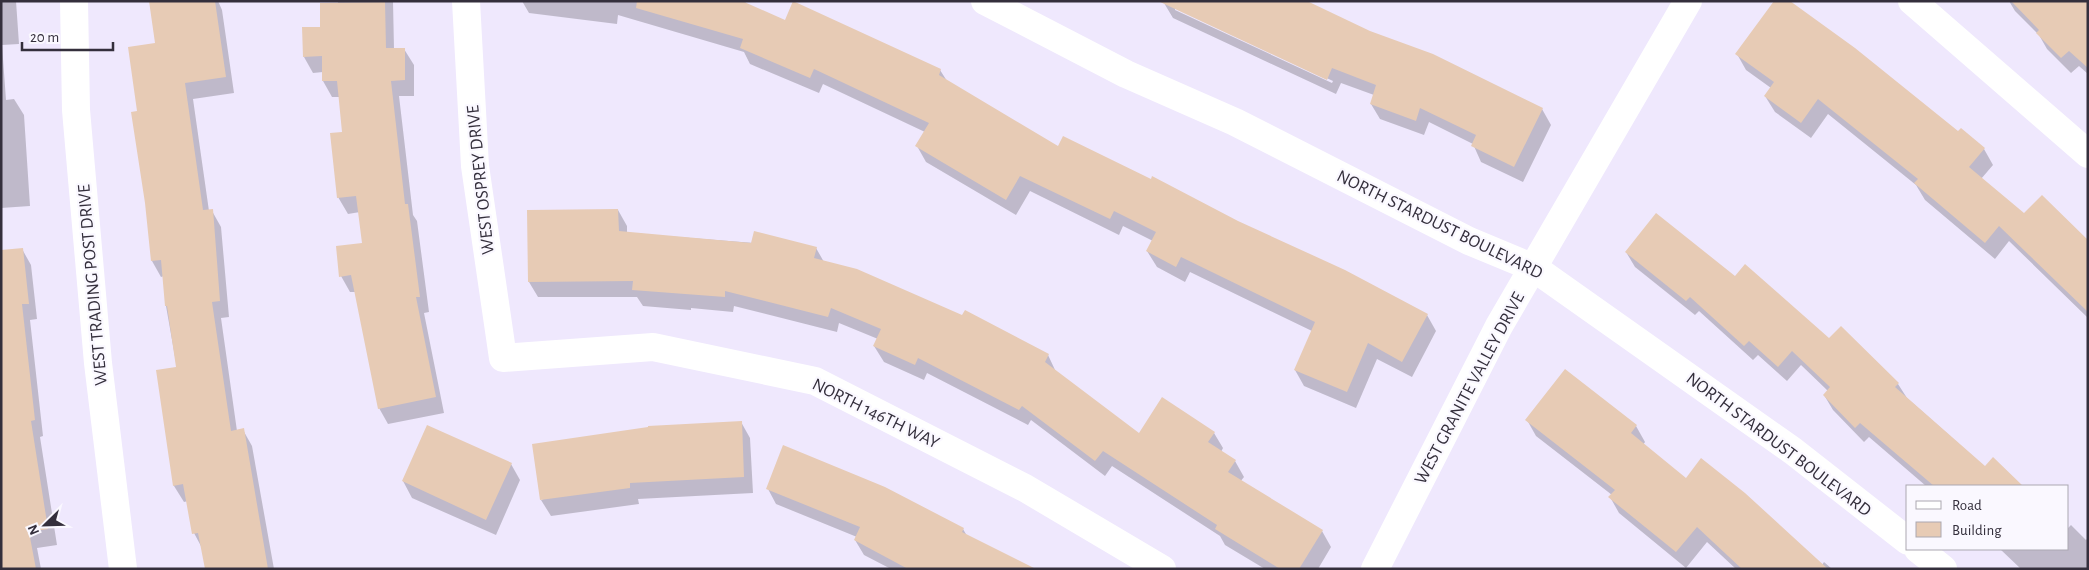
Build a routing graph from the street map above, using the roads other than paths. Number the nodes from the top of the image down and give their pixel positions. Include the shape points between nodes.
1 (74, 1) edge
2 (466, 1) edge
3 (985, 1) edge
4 (1688, 1) edge
5 (1912, 1) edge
6 (2088, 154) edge
7 (1534, 268) junction
8 (503, 358) joint
9 (1906, 539) edge
10 (1919, 550) edge
11 (123, 569) edge
12 (1162, 569) edge
13 (1375, 569) edge
14 (1944, 569) edge

1 - 11 street, WEST TRADING POST DRIVE via 76,110 95,325
2 - 8 street, WEST OSPREY DRIVE via 475,166
3 - 7 street, NORTH STARDUST BOULEVARD via 1126,74 1236,122 1469,241
4 - 7 street, WEST GRANITE VALLEY DRIVE
5 - 6 street
7 - 9 street, NORTH STARDUST BOULEVARD via 1793,451
7 - 13 street, WEST GRANITE VALLEY DRIVE via 1499,326
8 - 12 street, NORTH 146TH WAY via 653,347 815,381 1025,488
10 - 14 street

